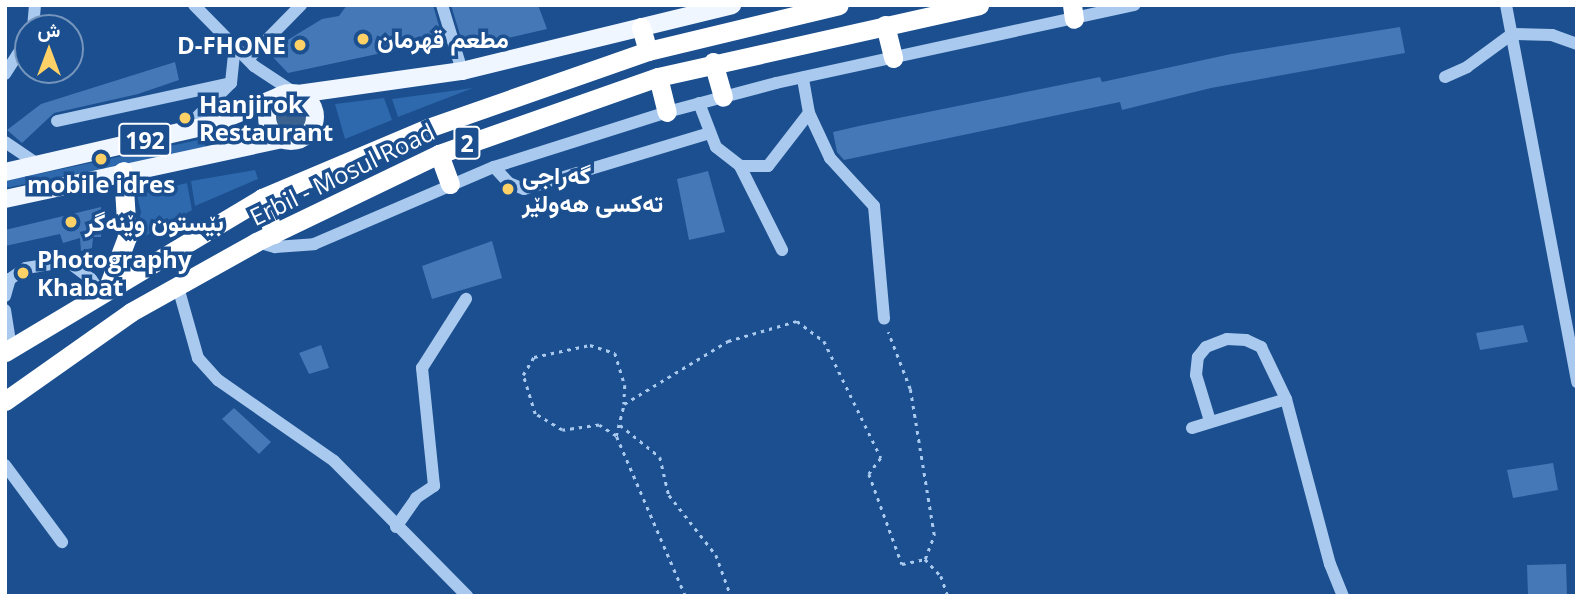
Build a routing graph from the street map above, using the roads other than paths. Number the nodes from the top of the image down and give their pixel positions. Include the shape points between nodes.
1 (194, 5) edge
2 (300, 5) edge
3 (442, 5) edge
4 (732, 5) edge
5 (839, 5) edge
6 (979, 5) edge
7 (1135, 5) edge
8 (1506, 5) edge
9 (1073, 12) edge
10 (886, 25) junction
11 (642, 27) junction
12 (1512, 34) junction
13 (235, 44) junction
14 (1577, 44) edge
15 (648, 51) junction
16 (248, 58) junction
17 (893, 58) junction
18 (713, 62) junction
19 (462, 71) junction
20 (658, 77) junction
21 (1445, 77) dead end
22 (803, 78) junction
23 (231, 83) junction
24 (291, 94) junction
25 (723, 97) junction
26 (699, 103) junction
27 (667, 112) junction
28 (809, 113) junction
29 (57, 121) dead end
30 (181, 131) junction
31 (710, 132) junction
32 (283, 139) junction
33 (5, 142) edge
34 (439, 154) junction
35 (38, 164) junction
36 (740, 166) junction
37 (495, 167) junction
38 (5, 172) edge
39 (123, 172) junction
40 (450, 184) junction
41 (262, 198) junction
42 (5, 199) edge
43 (274, 234) junction
44 (256, 242) junction
45 (782, 250) dead end
46 (178, 287) junction
47 (104, 290) junction
48 (5, 296) edge
49 (466, 299) dead end
50 (5, 310) edge
51 (883, 326) road end
52 (8, 349) edge
53 (1577, 382) edge
54 (1286, 399) junction
55 (5, 401) edge
56 (1210, 421) junction
57 (1192, 428) dead end
58 (5, 465) edge
59 (396, 527) junction
60 (62, 542) dead end
61 (467, 596) edge
62 (1343, 596) edge

1 - 13 street
2 - 16 street
3 - 19 street
4 - 11 main road
5 - 15 highway, Erbil - Mosul Road / 2
6 - 10 highway, Erbil - Mosul Road / 2
7 - 9 street
8 - 12 street
9 - 17 street
10 - 17 highway
10 - 18 highway, Erbil - Mosul Road / 2
11 - 15 highway
11 - 19 main road
12 - 14 street via 1552,35
12 - 21 street
12 - 53 street
13 - 16 street
13 - 23 street
15 - 41 highway, Erbil - Mosul Road / 2 via 428,128
16 - 24 street
17 - 22 street
18 - 20 highway, Erbil - Mosul Road / 2
18 - 25 highway
19 - 24 main road
20 - 27 highway
20 - 34 highway, Erbil - Mosul Road / 2
22 - 25 street
22 - 28 street
23 - 29 street
23 - 30 street
24 - 30 main road, 192
24 - 32 main road via 271,104 267,122
24 - 32 main road via 312,106 313,124 301,138
25 - 26 street
26 - 27 street
26 - 31 street
27 - 37 street
28 - 36 street via 768,166
28 - 51 street via 830,158 874,206
30 - 35 main road, 192
31 - 36 street via 716,147
31 - 37 street via 524,189 509,183
32 - 39 main road, 192
33 - 35 street
34 - 40 highway
34 - 43 highway, Erbil - Mosul Road / 2
35 - 38 main road, 192
36 - 45 street
37 - 40 street
39 - 42 main road, 192
39 - 47 highway via 127,237
40 - 44 street via 314,244 275,247
41 - 43 highway
41 - 47 highway, Erbil - Mosul Road / 2
43 - 44 highway, Erbil - Mosul Road / 2
44 - 46 highway, Erbil - Mosul Road / 2
46 - 55 highway, Erbil - Mosul Road / 2 via 131,312
46 - 59 street via 198,358 218,380 334,461
47 - 48 street via 62,262 26,268 10,279
47 - 52 highway, Erbil - Mosul Road / 2
49 - 59 street via 422,368 434,486 416,498
50 - 52 street
54 - 56 street
54 - 56 street via 1261,347 1227,339 1206,347 1198,357 1196,375
54 - 62 street via 1330,564
56 - 57 street
58 - 60 street
59 - 61 street

